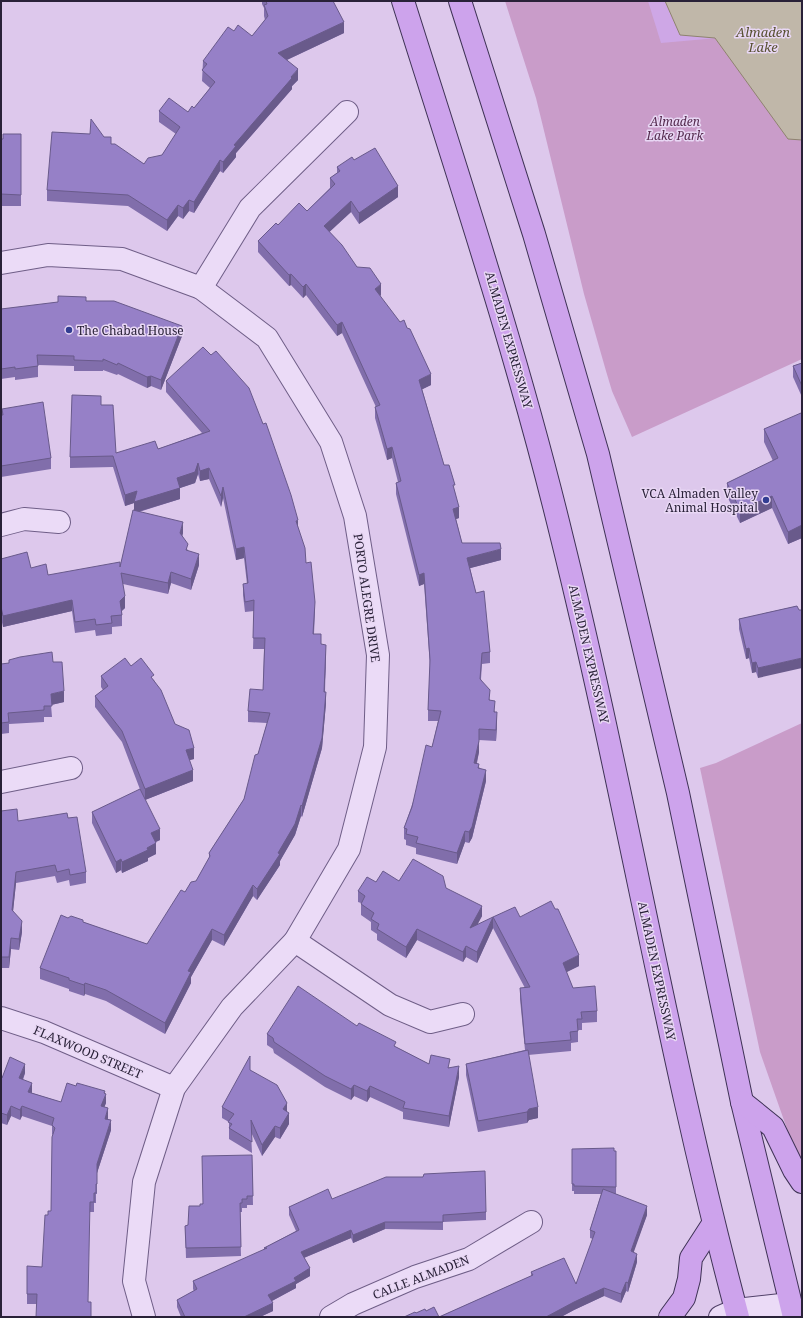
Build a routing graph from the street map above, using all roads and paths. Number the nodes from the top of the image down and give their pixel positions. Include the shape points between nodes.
1 (403, 1) edge
2 (460, 1) edge
3 (347, 112) dead end
4 (1, 263) edge
5 (201, 288) junction
6 (59, 522) dead end
7 (1, 525) edge
8 (71, 768) dead end
9 (1, 782) edge
10 (295, 941) junction
11 (463, 1014) dead end
12 (1, 1018) edge
13 (174, 1088) junction
14 (742, 1102) junction
15 (802, 1182) edge
16 (531, 1222) dead end
17 (713, 1224) junction
18 (790, 1310) edge
19 (731, 1315) edge
20 (144, 1317) edge
21 (331, 1317) edge
22 (670, 1317) edge

1 - 17 main road, ALMADEN EXPRESSWAY via 524,392 562,538 605,722
2 - 14 main road via 534,234 598,454 678,793
3 - 5 street via 250,208
4 - 5 street, PORTO ALEGRE DRIVE via 48,255 122,259
5 - 10 street, PORTO ALEGRE DRIVE via 267,338 331,442 355,516 378,654 375,747 349,849
6 - 7 street via 24,519
8 - 9 street
10 - 11 street via 390,1005 430,1022
10 - 13 street, PORTO ALEGRE DRIVE via 232,1007
12 - 13 street, FLAXWOOD STREET via 44,1032
13 - 20 street, PORTO ALEGRE DRIVE via 144,1182 134,1281
14 - 15 main road via 773,1127
14 - 18 main road
16 - 21 street, CALLE ALMADEN via 469,1259 415,1277 353,1304
17 - 19 main road, ALMADEN EXPRESSWAY
17 - 22 main road via 691,1258 684,1298
18 - 19 street

